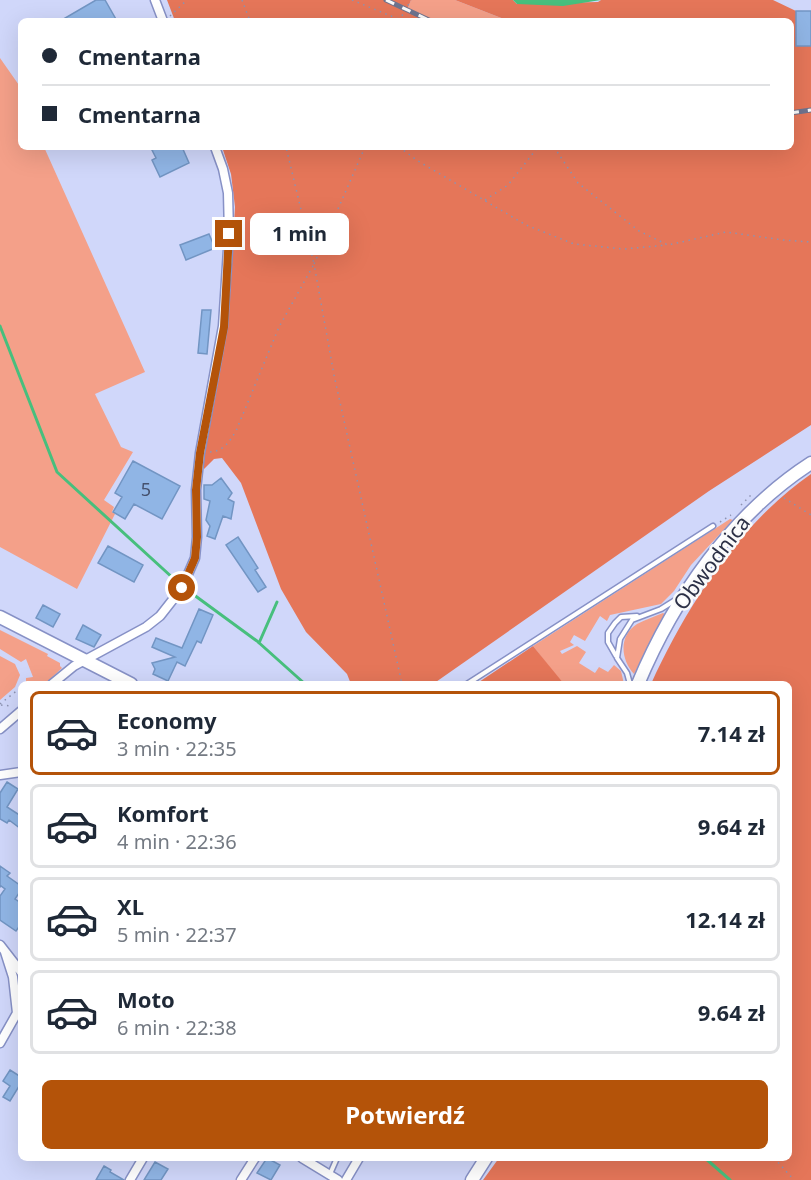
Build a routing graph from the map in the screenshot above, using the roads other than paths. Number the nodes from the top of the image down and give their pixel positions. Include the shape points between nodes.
1 (155, 0) edge
2 (163, 18) edge
3 (216, 150) edge
4 (811, 463) edge
5 (713, 526) dead end
6 (687, 593) junction
7 (638, 616) junction
8 (0, 617) edge
9 (617, 658) junction
10 (83, 660) junction
11 (56, 681) edge
12 (126, 681) edge
13 (472, 681) edge
14 (629, 681) edge
15 (639, 681) edge
16 (18, 711) edge
17 (0, 729) edge
18 (18, 772) edge
19 (0, 774) edge
20 (3, 949) edge
21 (18, 968) edge
22 (18, 1007) edge
23 (18, 1014) edge
24 (0, 1043) edge
25 (141, 1161) edge
26 (253, 1161) edge
27 (307, 1161) edge
28 (337, 1161) edge
29 (357, 1161) edge
30 (484, 1161) edge
31 (334, 1178) edge
32 (130, 1180) edge
33 (241, 1180) edge
34 (346, 1180) edge
35 (472, 1180) edge

1 - 2 street
3 - 10 street via 228,193 229,234 224,327 196,490 195,558 182,588 160,616 147,627
4 - 6 main road, Obwodnica via 772,491 735,528
5 - 13 lane
6 - 7 lane via 661,609
6 - 15 main road, Obwodnica
7 - 9 lane via 620,639
7 - 9 lane via 621,617 608,633 608,642
8 - 10 main road
9 - 14 lane
10 - 11 street
10 - 12 main road
16 - 17 street
18 - 19 street
20 - 21 street
20 - 22 street
23 - 24 street
25 - 32 street
26 - 33 street
27 - 31 street
28 - 31 lane
29 - 34 street
30 - 35 main road

